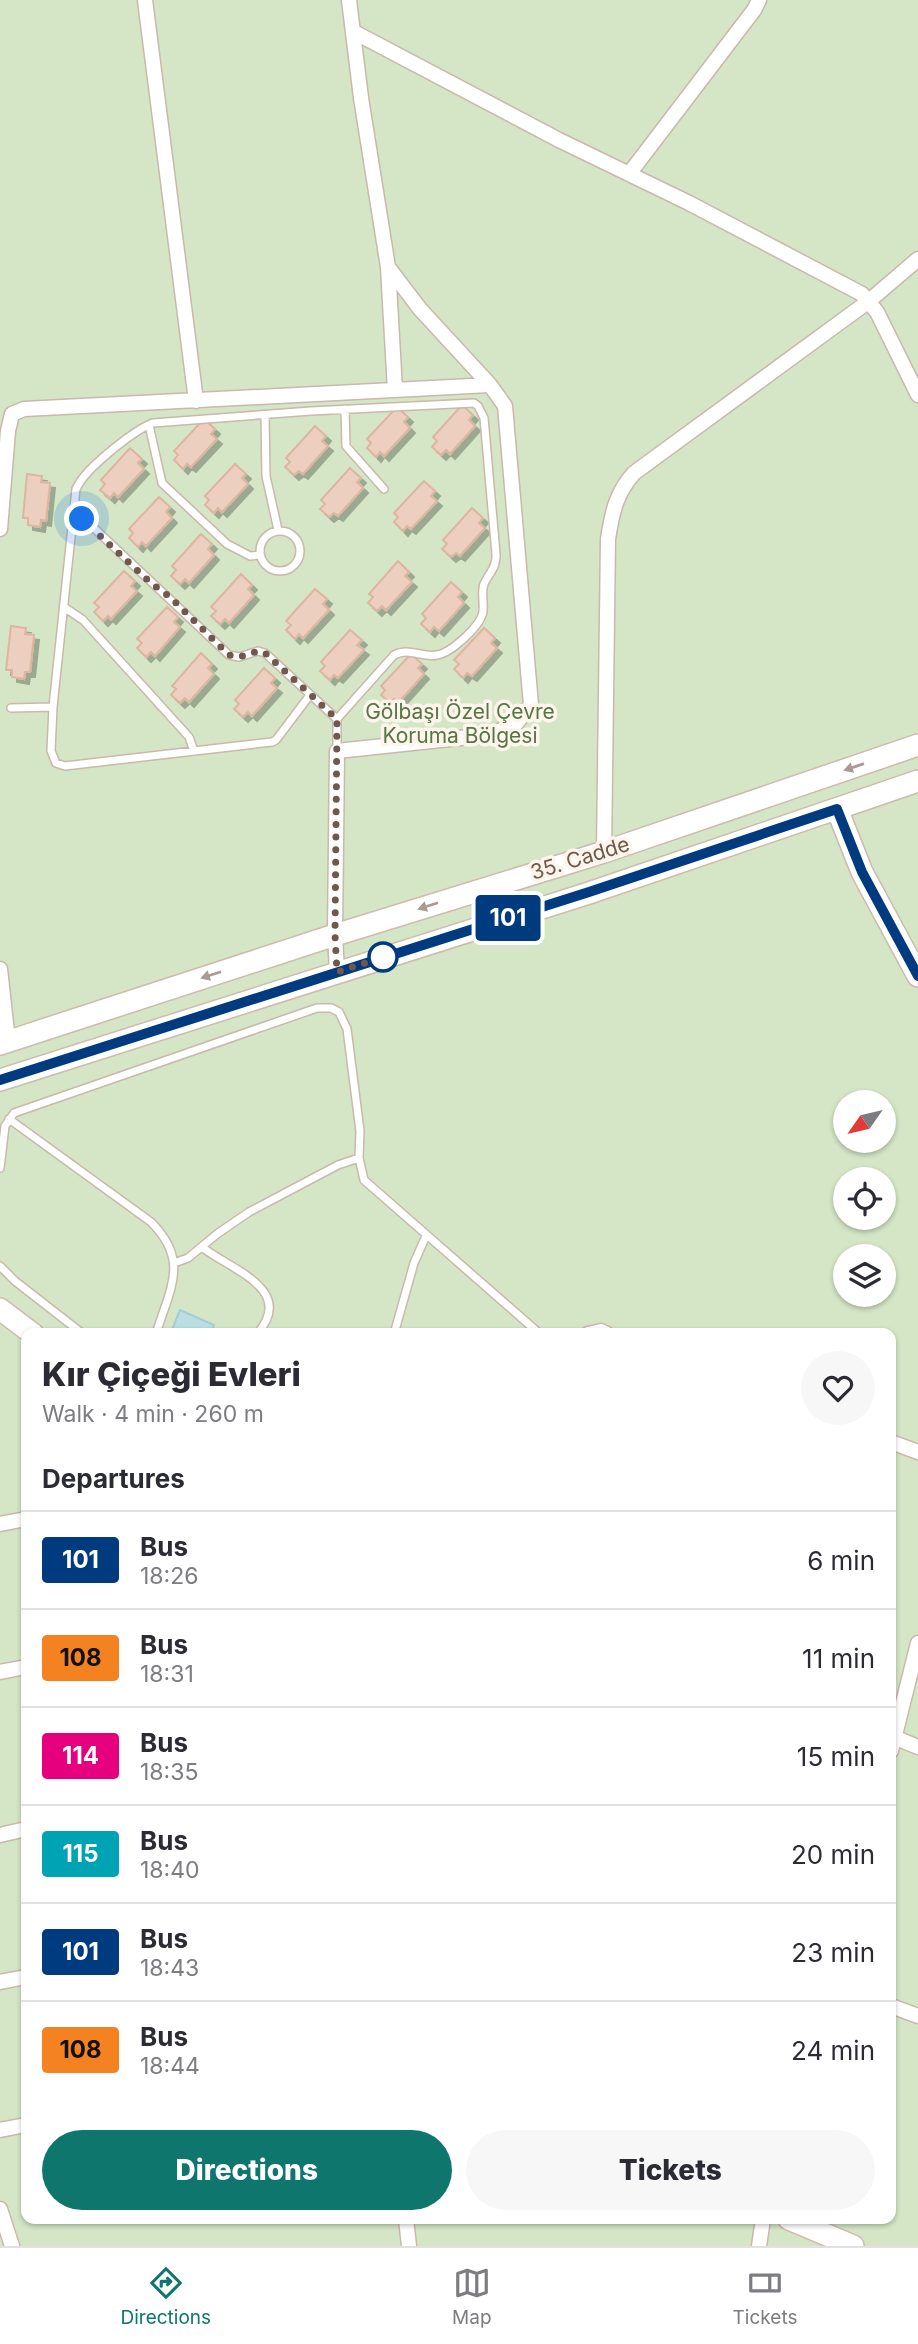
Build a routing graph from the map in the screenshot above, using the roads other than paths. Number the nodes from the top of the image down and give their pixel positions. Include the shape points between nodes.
1 (145, 0) edge
2 (349, 0) edge
3 (759, 0) edge
4 (354, 32) junction
5 (629, 174) junction
6 (918, 259) edge
7 (388, 267) junction
8 (869, 301) junction
9 (490, 385) junction
10 (395, 390) junction
11 (918, 395) edge
12 (196, 401) junction
13 (345, 409) junction
14 (6, 413) edge
15 (265, 415) junction
16 (149, 425) junction
17 (384, 489) dead end
18 (74, 516) junction
19 (0, 529) edge
20 (278, 530) junction
21 (260, 555) junction
22 (64, 607) junction
23 (310, 695) junction
24 (11, 708) dead end
25 (53, 708) junction
26 (337, 719) junction
27 (918, 745) edge
28 (194, 751) junction
29 (337, 751) junction
30 (918, 781) edge
31 (837, 809) junction
32 (604, 852) junction
33 (335, 935) junction
34 (0, 969) edge
35 (337, 972) junction
36 (918, 976) edge
37 (4, 1042) edge
38 (0, 1080) edge
39 (9, 1119) junction
40 (359, 1158) junction
41 (0, 1168) edge
42 (426, 1236) junction
43 (202, 1247) junction
44 (174, 1263) junction
45 (0, 1266) edge
46 (0, 1309) edge
47 (25, 1328) edge
48 (75, 1328) edge
49 (158, 1328) edge
50 (262, 1328) edge
51 (396, 1328) edge
52 (533, 1328) edge
53 (896, 1444) edge
54 (918, 1452) edge
55 (21, 1520) edge
56 (0, 1524) edge
57 (918, 1643) edge
58 (21, 1668) edge
59 (0, 1672) edge
60 (896, 1726) edge
61 (896, 1742) edge
62 (918, 1747) edge
63 (21, 1830) edge
64 (0, 1835) edge
65 (21, 1978) edge
66 (0, 1982) edge
67 (896, 2008) edge
68 (918, 2016) edge
69 (21, 2126) edge
70 (0, 2130) edge
71 (0, 2209) edge
72 (407, 2224) edge
73 (762, 2224) edge
74 (801, 2224) edge
75 (12, 2246) edge
76 (409, 2246) edge
77 (759, 2246) edge
78 (853, 2246) edge

1 - 12 street
2 - 4 street
3 - 5 street
4 - 5 street
4 - 7 street
5 - 8 street via 836,279
6 - 8 street
7 - 9 street
7 - 10 street
8 - 11 street
8 - 32 street via 634,473 617,496 608,539
9 - 10 street
9 - 29 street via 505,406 531,705 515,725 488,735
10 - 12 street
12 - 14 street
13 - 15 lane
13 - 17 lane via 346,446
13 - 26 lane via 469,402 478,406 484,418 497,563 483,586 480,621 457,644 441,655 394,655
14 - 19 street
15 - 16 lane
15 - 20 lane via 266,476
16 - 18 lane via 84,476 76,489
16 - 21 lane via 162,483 228,544 250,556
18 - 22 lane
18 - 23 lane via 95,528 229,655 265,653
20 - 21 lane via 263,539
20 - 21 lane via 294,536 301,551 299,559 278,572 263,563
22 - 25 lane
22 - 28 lane via 83,620 136,678 188,737
23 - 26 lane
23 - 28 lane via 276,740
24 - 25 lane
25 - 28 lane via 51,751 60,765
26 - 29 lane
27 -> 32 street, 35. Cadde
29 - 33 street
30 - 31 street, 35. Cadde
31 - 35 street, 35. Cadde
31 - 36 street via 862,872
32 -> 33 street, 35. Cadde
33 - 35 street
33 -> 37 street, 35. Cadde
34 - 37 street
35 - 38 street, 35. Cadde
39 - 40 lane via 31,1107 324,1007 339,1013 347,1029
39 - 41 lane
39 - 44 lane via 151,1222 169,1243
40 - 42 lane via 364,1180
40 - 43 lane via 249,1212
42 - 51 lane
42 - 52 lane
43 - 44 lane
43 - 50 lane via 262,1288 269,1309
44 - 49 lane
45 - 48 lane
46 - 47 street
53 - 54 street
55 - 56 street
57 - 60 street
58 - 59 street
61 - 62 street
63 - 64 street
65 - 66 street
67 - 68 street
69 - 70 street
71 - 75 street
72 - 76 street
73 - 77 street
74 - 78 street

